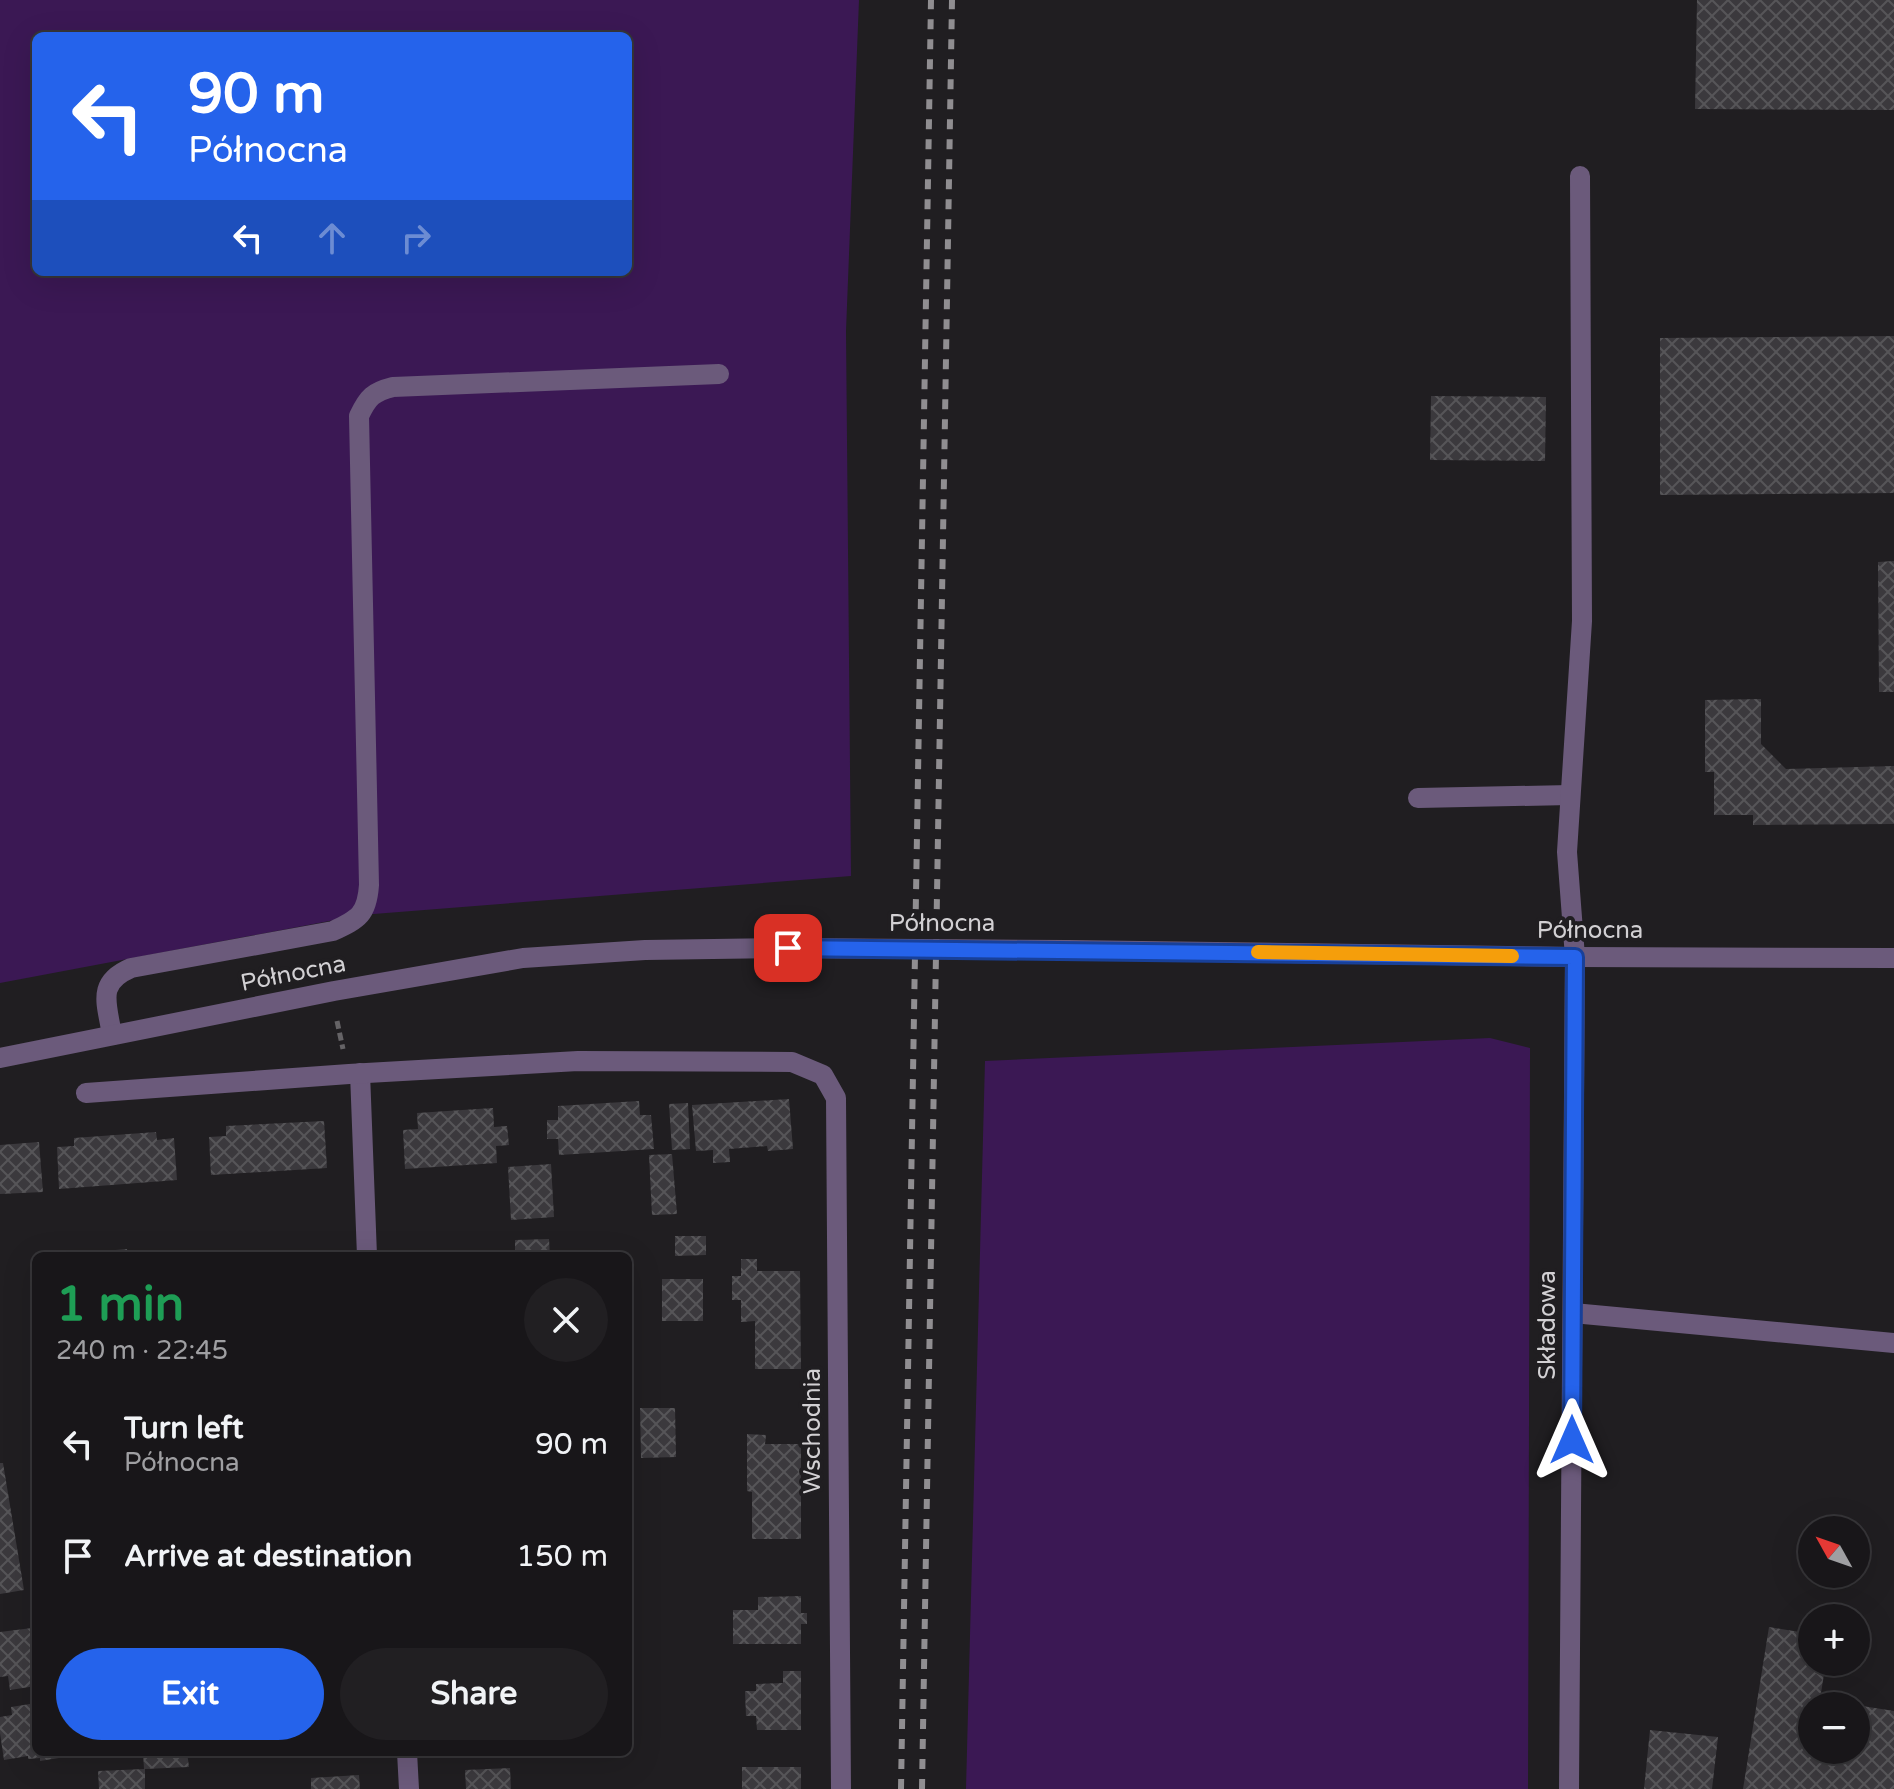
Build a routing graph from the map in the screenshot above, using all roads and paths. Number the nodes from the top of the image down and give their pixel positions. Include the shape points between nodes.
1 (1580, 176) dead end
2 (719, 374) dead end
3 (1570, 795) junction
4 (1418, 798) dead end
5 (1575, 957) junction
6 (1894, 958) edge
7 (337, 1021) dead end
8 (112, 1035) junction
9 (342, 1048) dead end
10 (0, 1058) edge
11 (360, 1073) junction
12 (86, 1093) dead end
13 (367, 1252) edge
14 (1573, 1313) junction
15 (1894, 1343) edge
16 (407, 1756) edge
17 (409, 1789) edge
18 (841, 1789) edge
19 (1569, 1789) edge

1 - 3 street, Składowa via 1582,621
2 - 8 street via 393,387 367,399 359,416 368,902 361,915 333,931 118,974 108,984 106,1000
3 - 4 street
3 - 5 street, Składowa via 1567,852
5 - 6 street, Północna
5 - 8 street, Północna, bridge via 645,950 523,958
5 - 14 street, Składowa
7 - 9 path
8 - 10 street, Północna
11 - 12 street
11 - 13 street
11 - 18 street, Wschodnia via 578,1061 792,1062 823,1075 836,1098
14 - 15 street
14 - 19 street, Składowa
16 - 17 street

